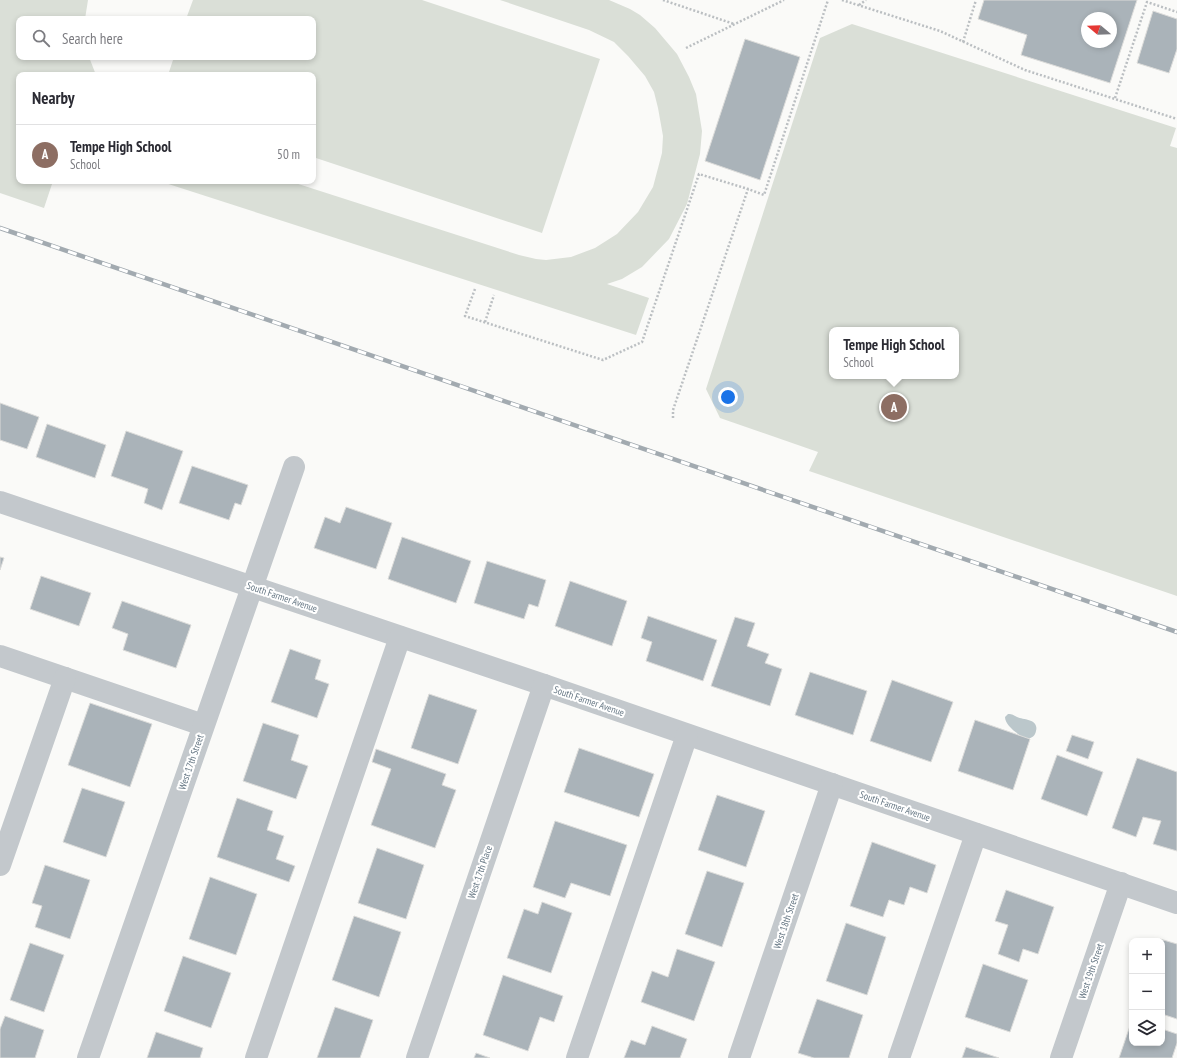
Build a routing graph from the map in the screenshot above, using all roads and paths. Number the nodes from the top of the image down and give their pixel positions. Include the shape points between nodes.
1 (663, 0) edge
2 (784, 0) edge
3 (828, 0) edge
4 (842, 0) edge
5 (866, 0) edge
6 (976, 0) edge
7 (1147, 1) edge
8 (858, 5) junction
9 (1177, 12) edge
10 (734, 24) junction
11 (963, 42) junction
12 (686, 48) dead end
13 (1115, 98) junction
14 (1177, 119) edge
15 (748, 189) junction
16 (475, 289) dead end
17 (494, 295) dead end
18 (485, 322) junction
19 (673, 418) dead end
20 (294, 467) dead end
21 (0, 502) edge
22 (252, 587) junction
23 (400, 637) junction
24 (0, 656) edge
25 (65, 678) junction
26 (544, 685) junction
27 (203, 725) junction
28 (687, 735) junction
29 (832, 784) junction
30 (976, 834) junction
31 (0, 865) edge
32 (1120, 883) junction
33 (1177, 903) edge
34 (88, 1058) edge
35 (256, 1058) edge
36 (416, 1058) edge
37 (577, 1058) edge
38 (739, 1058) edge
39 (899, 1058) edge
40 (1061, 1058) edge

1 - 10 path
2 - 10 path
3 - 15 path via 764,195
4 - 8 path
5 - 8 path
6 - 11 path
7 - 9 path
7 - 13 path
8 - 11 path via 940,31
10 - 12 path
11 - 13 path via 1025,70
13 - 14 path
15 - 18 path via 699,174 642,342 603,360
15 - 19 path via 673,410
16 - 18 path via 465,316
17 - 18 path
20 - 22 street, West 17th Street
21 - 22 street, South Farmer Avenue
22 - 23 street, South Farmer Avenue
22 - 27 street, West 17th Street
23 - 26 street, South Farmer Avenue
23 - 35 street
24 - 25 street
25 - 27 street
25 - 31 street
26 - 28 street, South Farmer Avenue
26 - 36 street, West 17th Place
27 - 34 street, West 17th Street
28 - 29 street, South Farmer Avenue
28 - 37 street
29 - 30 street, South Farmer Avenue
29 - 38 street, West 18th Street
30 - 32 street, South Farmer Avenue
30 - 39 street
32 - 33 street, South Farmer Avenue
32 - 40 street, West 19th Street

